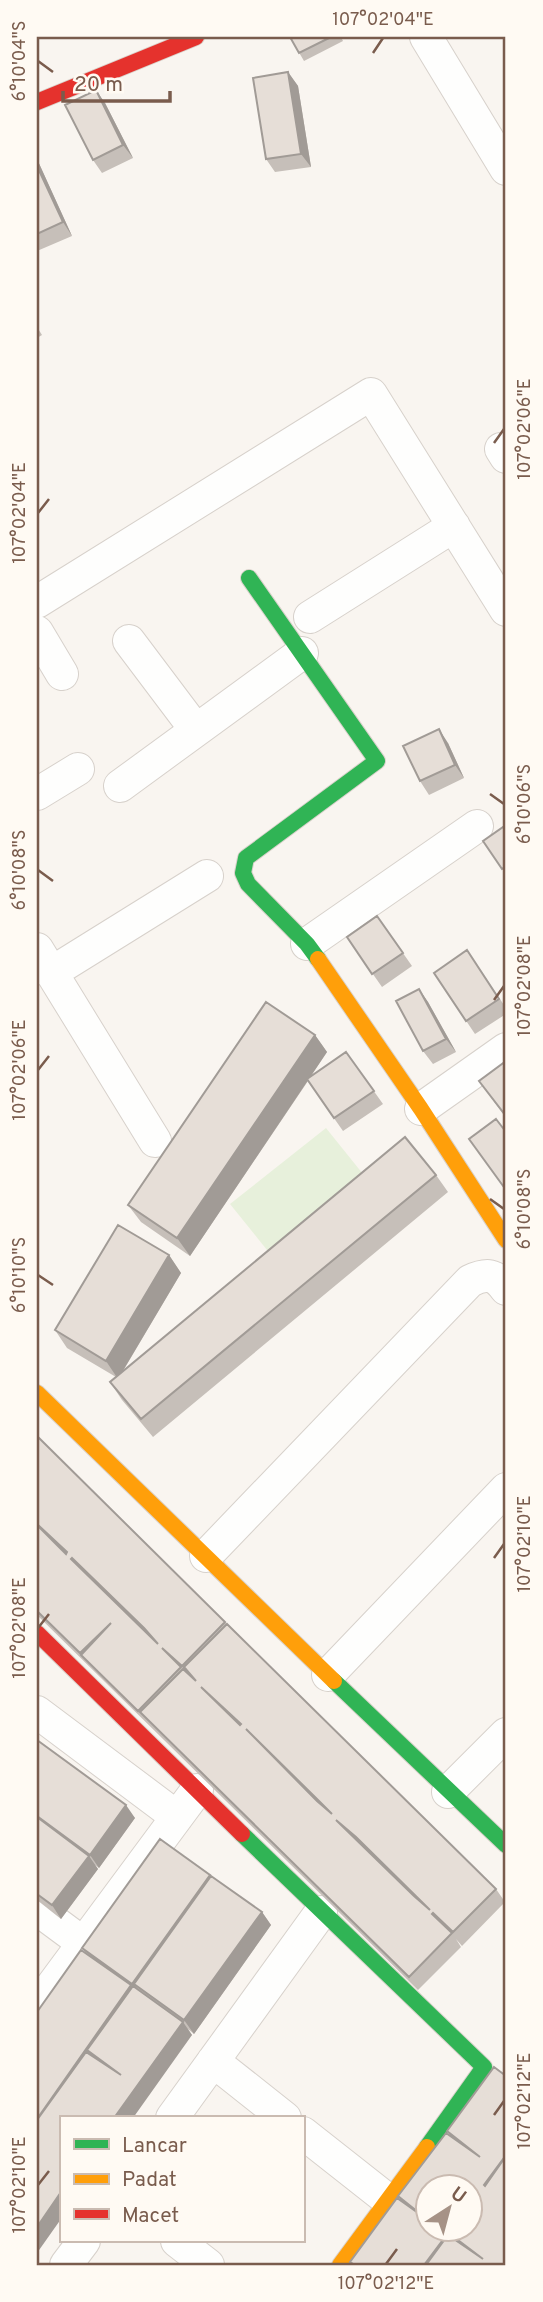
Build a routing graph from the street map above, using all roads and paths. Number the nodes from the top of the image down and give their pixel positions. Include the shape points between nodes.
1 (196, 37) edge
2 (426, 37) edge
3 (37, 102) edge
4 (506, 169) edge
5 (454, 526) junction
6 (249, 578) dead end
7 (37, 602) edge
8 (506, 610) edge
9 (310, 617) dead end
10 (37, 632) edge
11 (129, 642) dead end
12 (302, 653) junction
13 (62, 674) dead end
14 (196, 730) junction
15 (78, 769) dead end
16 (120, 786) dead end
17 (37, 794) edge
18 (477, 826) dead end
19 (207, 876) dead end
20 (307, 944) junction
21 (44, 961) edge
22 (506, 1049) edge
23 (421, 1109) junction
24 (155, 1141) dead end
25 (506, 1240) edge
26 (506, 1289) edge
27 (37, 1393) edge
28 (506, 1489) edge
29 (206, 1556) junction
30 (37, 1633) edge
31 (327, 1675) junction
32 (37, 1712) edge
33 (506, 1734) edge
34 (197, 1790) junction
35 (448, 1793) junction
36 (177, 1817) junction
37 (506, 1845) edge
38 (37, 1909) edge
39 (321, 1912) junction
40 (83, 1943) junction
41 (37, 2006) edge
42 (213, 2061) junction
43 (173, 2116) edge
44 (282, 2116) edge
45 (304, 2134) edge
46 (388, 2200) junction
47 (83, 2242) edge
48 (178, 2242) edge
49 (66, 2265) edge
50 (208, 2265) edge
51 (340, 2265) edge

1 - 3 street
2 - 4 street
5 - 7 street via 371,394
5 - 8 street
5 - 9 street
6 - 12 street
10 - 13 street
11 - 14 street
12 - 14 street
12 - 20 street via 377,761 246,858 243,873 248,884
14 - 16 street
15 - 17 street
18 - 20 street
19 - 21 street
20 - 23 street
21 - 24 street
22 - 23 street
23 - 25 street
26 - 29 street via 490,1276 470,1281
27 - 29 street
28 - 31 street
29 - 31 street
30 - 34 street
31 - 35 street
32 - 36 street
33 - 35 street
34 - 36 street
34 - 39 street
35 - 37 street
36 - 40 street
38 - 40 street
39 - 42 street
39 - 46 street via 484,2067
40 - 41 street
42 - 43 street
42 - 44 street
45 - 46 street
46 - 51 street
47 - 49 street
48 - 50 street

